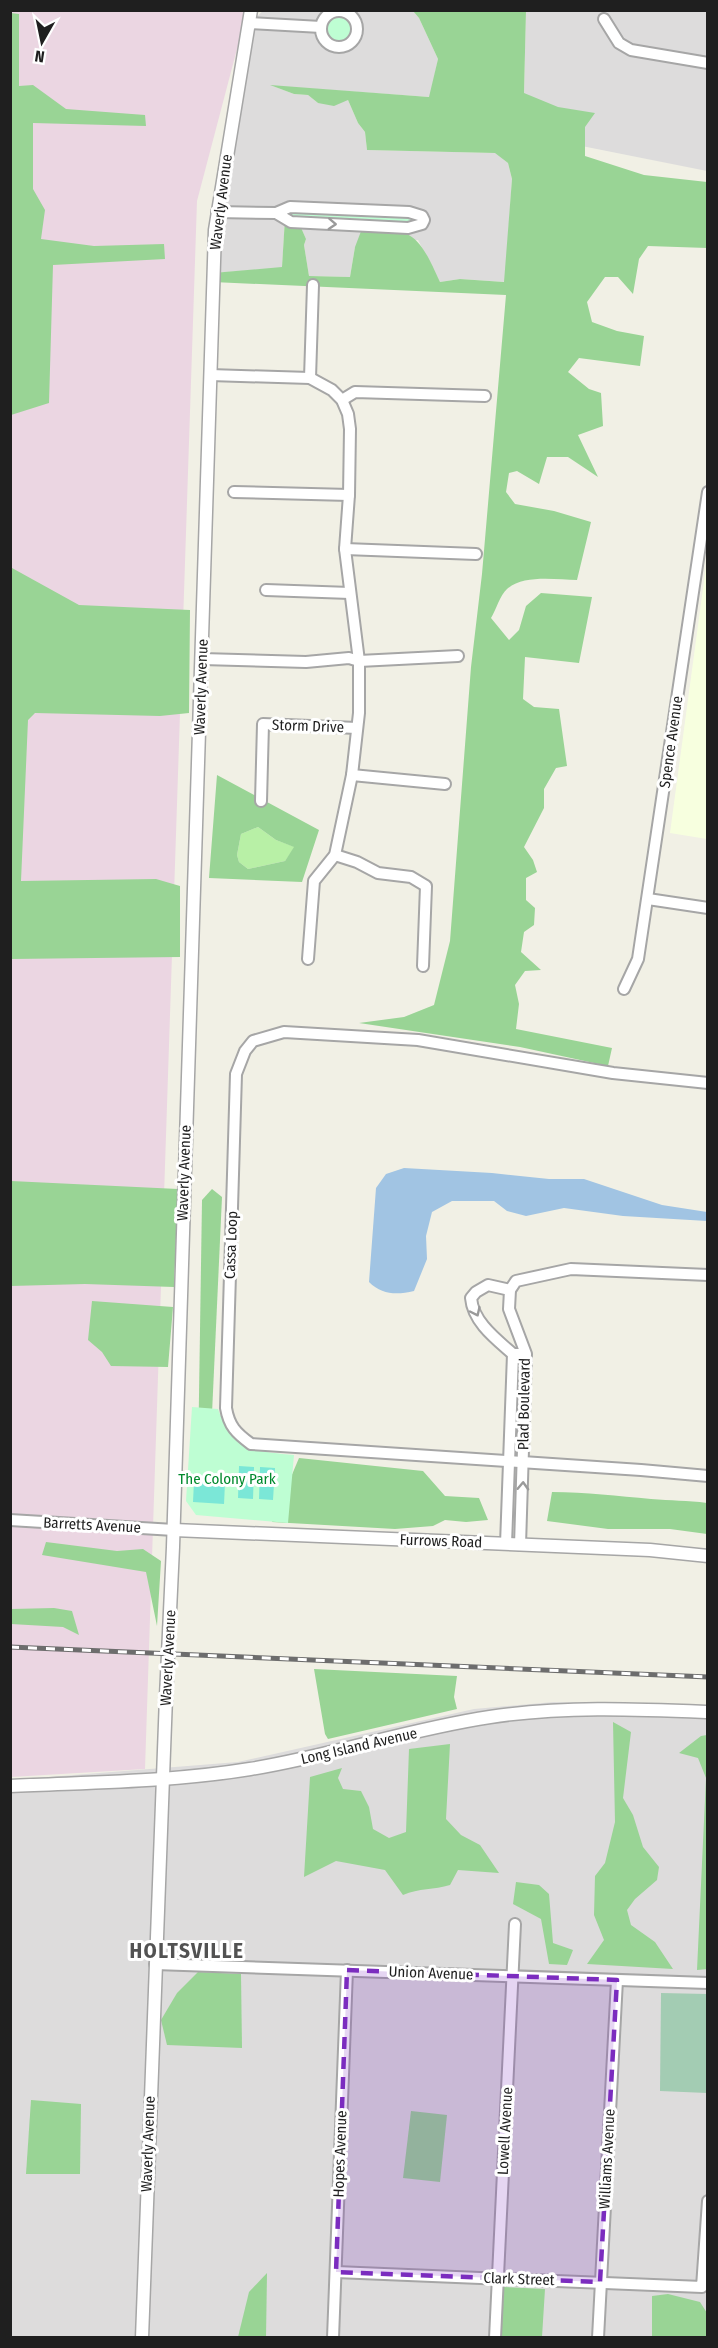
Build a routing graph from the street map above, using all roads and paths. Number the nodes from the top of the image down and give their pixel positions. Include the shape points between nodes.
1 (250, 17) edge
2 (604, 19) dead end
3 (321, 27) dead end
4 (708, 63) edge
5 (217, 212) junction
6 (276, 213) junction
7 (313, 285) dead end
8 (210, 375) junction
9 (310, 378) junction
10 (485, 396) dead end
11 (342, 400) junction
12 (234, 492) dead end
13 (708, 492) edge
14 (349, 495) junction
15 (345, 549) junction
16 (476, 554) dead end
17 (266, 590) dead end
18 (350, 593) junction
19 (458, 657) dead end
20 (202, 659) junction
21 (358, 661) junction
22 (357, 728) junction
23 (352, 775) junction
24 (445, 784) dead end
25 (261, 801) dead end
26 (335, 855) junction
27 (648, 898) junction
28 (708, 908) edge
29 (308, 959) dead end
30 (423, 966) dead end
31 (624, 989) dead end
32 (708, 1083) edge
33 (708, 1275) edge
34 (510, 1290) junction
35 (513, 1354) junction
36 (526, 1354) junction
37 (509, 1462) junction
38 (524, 1462) junction
39 (708, 1476) edge
40 (10, 1520) edge
41 (174, 1530) junction
42 (506, 1544) junction
43 (520, 1545) junction
44 (708, 1556) edge
45 (708, 1712) edge
46 (163, 1779) junction
47 (10, 1786) edge
48 (515, 1924) dead end
49 (155, 1964) junction
50 (347, 1970) junction
51 (513, 1977) junction
52 (617, 1980) junction
53 (708, 1983) edge
54 (708, 2201) edge
55 (336, 2272) junction
56 (497, 2279) junction
57 (600, 2282) junction
58 (142, 2337) edge
59 (333, 2337) edge
60 (495, 2337) edge
61 (598, 2337) edge

1 - 3 street
1 - 5 street, Waverly Avenue
2 - 4 street via 619,43 631,50
5 - 6 street
5 - 8 street, Waverly Avenue
6 -> 6 street via 291,222 408,228 424,220 408,212 290,207
7 - 9 street
8 - 9 street
8 - 20 street, Waverly Avenue
9 - 11 street
10 - 11 street via 355,392
11 - 14 street, Storm Drive via 350,429
12 - 14 street
13 - 27 street, Spence Avenue
14 - 15 street, Storm Drive
15 - 16 street
15 - 18 street, Storm Drive
17 - 18 street
18 - 21 street, Storm Drive
19 - 21 street
20 - 21 street
20 - 41 street, Waverly Avenue
21 - 22 street, Storm Drive
22 - 23 street, Storm Drive
22 - 25 street, Storm Drive via 263,724
23 - 24 street
23 - 26 street, Storm Drive
26 - 29 street, Storm Drive via 314,881
26 - 30 street via 378,873 411,877 426,886
27 - 28 street
27 - 31 street, Spence Avenue via 639,959
32 - 37 street, Cassa Loop via 614,1073 417,1040 284,1032 253,1041 245,1051 236,1074 227,1384 227,1414 235,1433 250,1444
33 - 34 street via 571,1269 516,1281
34 -> 35 street via 488,1286 471,1298 484,1327
34 - 36 street, Plad Boulevard via 509,1309
35 - 36 street
35 - 37 street, Plad Boulevard
36 - 38 street, Plad Boulevard
37 - 38 street, Cassa Loop
37 - 42 street, Plad Boulevard
38 - 39 street, Cassa Loop
43 -> 38 street, Plad Boulevard
40 - 41 street, Barretts Avenue
41 - 42 street, Furrows Road
41 - 46 street, Waverly Avenue
42 - 43 street, Furrows Road
43 - 44 street, Furrows Road
45 - 46 street, Long Island Avenue via 599,1708 503,1715 291,1762
46 - 47 street, Long Island Avenue
46 - 49 street, Waverly Avenue
48 - 51 street, Lowell Avenue
49 - 50 street, Union Avenue
49 - 58 street, Waverly Avenue
50 - 51 street, Union Avenue
50 - 55 street, Hopes Avenue
51 - 52 street, Union Avenue
51 - 56 street, Lowell Avenue
52 - 53 street, Union Avenue
52 - 57 street, Williams Avenue
54 - 57 street, Clark Street via 702,2287
55 - 56 street, Clark Street
55 - 59 street, Hopes Avenue
56 - 57 street, Clark Street
56 - 60 street, Lowell Avenue
57 - 61 street, Williams Avenue

